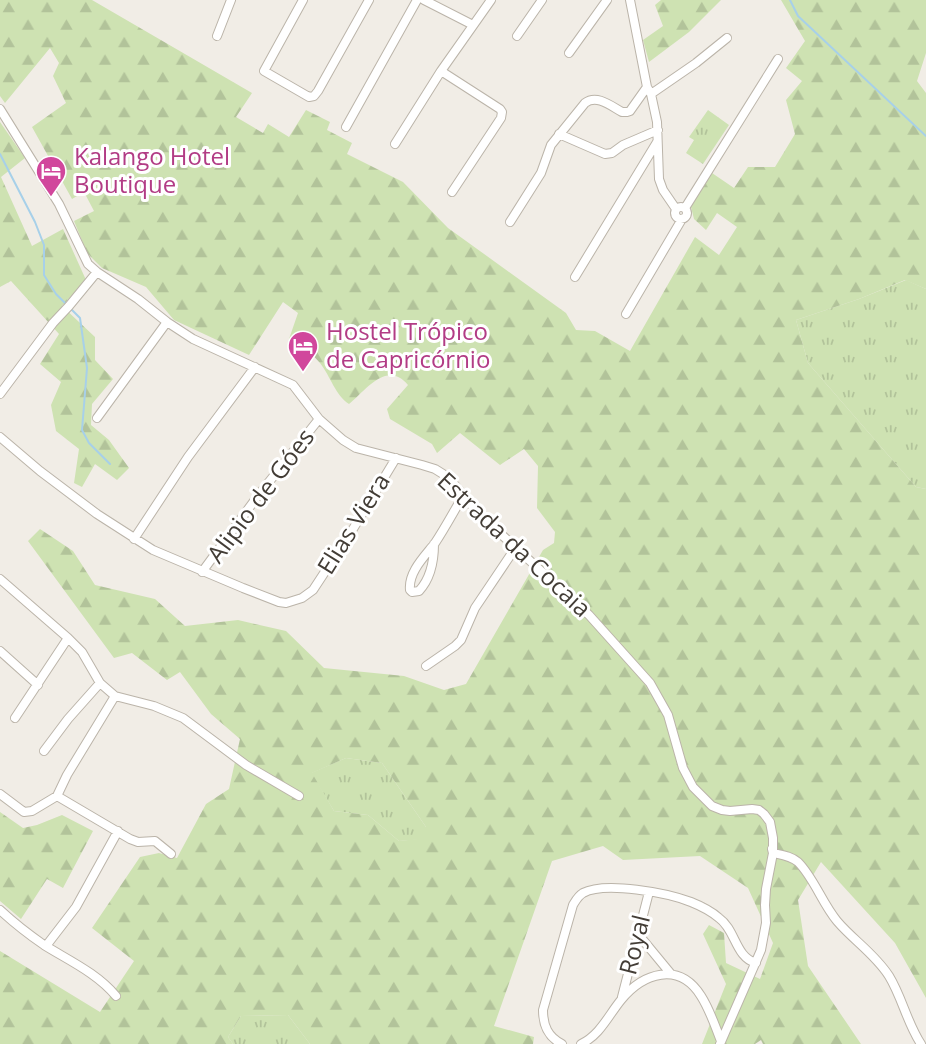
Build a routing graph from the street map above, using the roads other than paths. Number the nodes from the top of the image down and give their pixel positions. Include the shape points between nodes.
1 (231, 0) edge
2 (303, 0) edge
3 (369, 0) edge
4 (417, 0) edge
5 (424, 0) edge
6 (491, 0) edge
7 (542, 0) edge
8 (607, 0) edge
9 (630, 0) edge
10 (473, 25) junction
11 (218, 36) dead end
12 (517, 36) dead end
13 (727, 38) dead end
14 (569, 53) dead end
15 (778, 60) dead end
16 (441, 71) junction
17 (649, 91) junction
18 (0, 108) edge
19 (346, 127) dead end
20 (559, 134) junction
21 (658, 135) junction
22 (395, 144) dead end
23 (452, 192) dead end
24 (680, 208) junction
25 (510, 222) dead end
26 (97, 272) junction
27 (575, 277) dead end
28 (626, 314) dead end
29 (167, 322) junction
30 (255, 367) junction
31 (0, 394) edge
32 (97, 418) dead end
33 (319, 419) junction
34 (0, 437) edge
35 (396, 458) junction
36 (463, 496) junction
37 (134, 539) junction
38 (434, 544) junction
39 (516, 547) junction
40 (202, 572) junction
41 (0, 579) edge
42 (68, 638) junction
43 (0, 651) edge
44 (426, 666) dead end
45 (100, 683) junction
46 (37, 685) junction
47 (115, 696) junction
48 (15, 718) dead end
49 (44, 751) dead end
50 (0, 794) edge
51 (57, 796) junction
52 (299, 796) dead end
53 (118, 831) junction
54 (773, 853) junction
55 (171, 854) dead end
56 (649, 892) junction
57 (0, 910) edge
58 (638, 934) junction
59 (46, 946) junction
60 (756, 963) junction
61 (671, 974) junction
62 (116, 996) dead end
63 (622, 999) junction
64 (721, 1042) edge
65 (562, 1044) edge
66 (581, 1044) edge
67 (921, 1044) edge

1 - 11 street
2 - 3 street via 264,71 309,97 318,91
4 - 19 street
5 - 10 street
6 - 10 street
7 - 12 street
8 - 14 street
9 - 17 street
10 - 16 street
13 - 17 street
15 - 24 street
16 - 22 street
16 - 23 street via 502,114
17 - 20 street via 627,112 589,100
17 - 21 street
18 - 26 street, Estrada da Cocaia via 59,204 88,264
20 - 21 street via 605,154
20 - 25 street
21 - 24 street via 663,190
21 - 27 street
24 - 28 street via 674,213 682,219
26 - 29 street, Estrada da Cocaia
26 - 31 street
29 - 30 street, Estrada da Cocaia
29 - 32 street
30 - 33 street, Estrada da Cocaia via 293,385
30 - 37 street
33 - 35 street, Estrada da Cocaia via 356,448
33 - 40 street, Alipio de Góes
34 - 37 street
35 - 36 street, Estrada da Cocaia via 435,469
35 - 40 street via 309,594 279,602
36 - 38 street
36 - 39 street, Estrada da Cocaia
37 - 40 street
38 - 38 street via 411,579 412,592 419,591 429,577
39 - 44 street via 475,608 461,640
39 - 54 street, Estrada da Cocaia via 589,615 650,683 668,715 687,779 705,801 722,810 752,809 764,814 770,822
41 - 42 street
42 - 45 street
42 - 46 street
43 - 46 street
45 - 47 street
45 - 49 street
46 - 48 street
47 - 51 street
47 - 52 street via 183,718 246,765
50 - 51 street via 29,812
51 - 53 street
53 - 55 street via 134,841 155,841
53 - 59 street via 76,907
54 - 60 street, Estrada da Cocaia via 765,937
54 - 67 street via 797,862 836,920 884,968
56 - 58 street, Royal
56 - 60 street via 690,901 722,919 745,958
56 - 65 street via 604,889 577,898 543,1021 554,1040
57 - 59 street
58 - 61 street
58 - 63 street, Royal
59 - 62 street
60 - 64 street, Estrada da Cocaia
61 - 63 street via 642,981
61 - 64 street via 693,985 702,997
63 - 66 street via 590,1040

